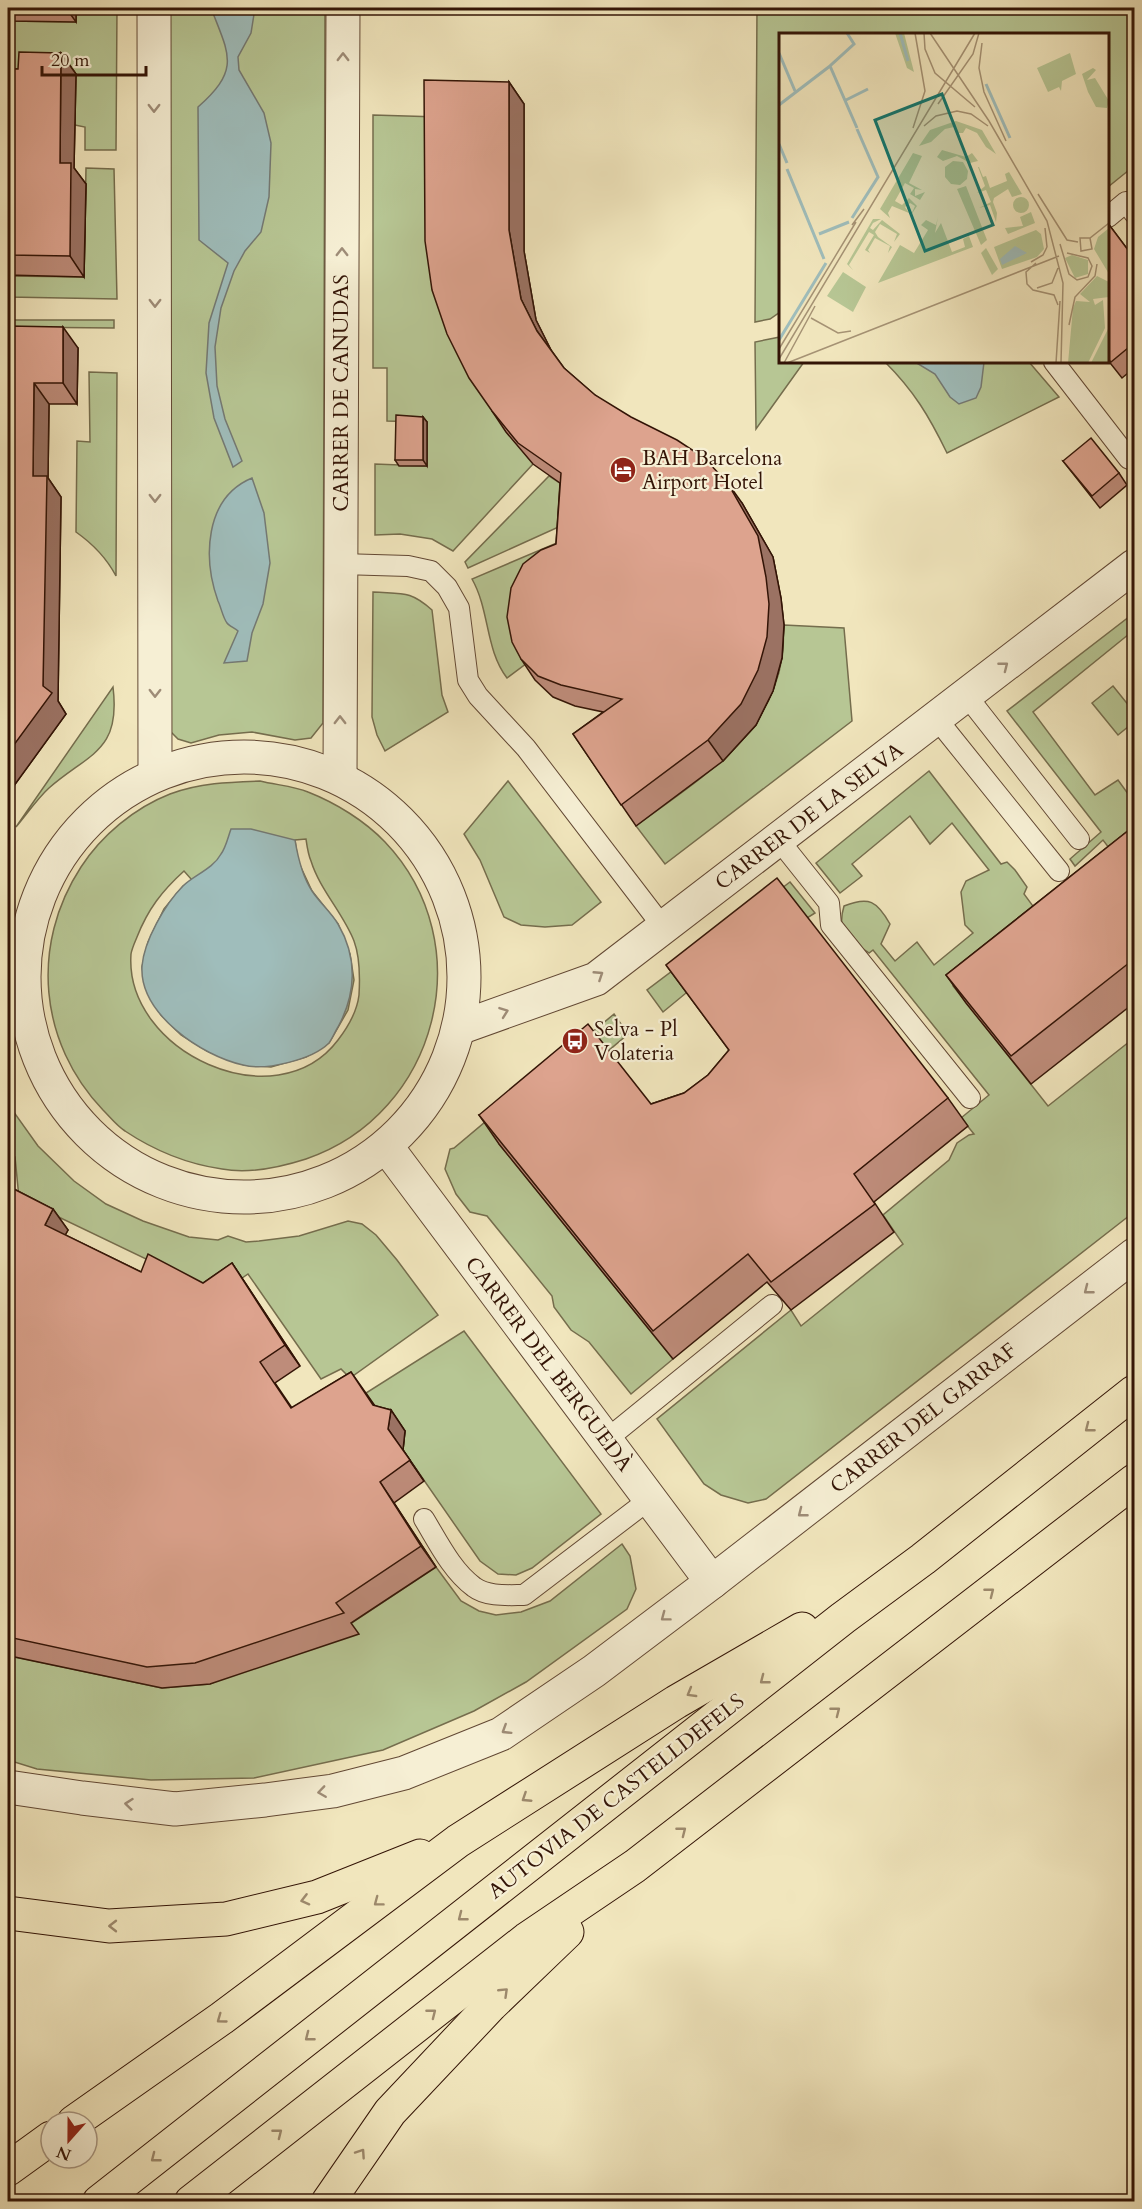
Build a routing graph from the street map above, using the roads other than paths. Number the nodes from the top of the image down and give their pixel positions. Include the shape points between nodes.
1 (154, 8) edge
2 (343, 8) edge
3 (1132, 204) edge
4 (1109, 216) edge
5 (1055, 363) edge
6 (1134, 460) edge
7 (341, 564) junction
8 (1131, 574) edge
9 (966, 695) junction
10 (936, 718) junction
11 (155, 774) junction
12 (340, 778) junction
13 (778, 838) junction
14 (1079, 839) dead end
15 (1059, 871) dead end
16 (663, 927) junction
17 (15, 973) edge
18 (462, 1028) junction
19 (970, 1098) dead end
20 (386, 1146) junction
21 (1134, 1255) edge
22 (772, 1305) edge
23 (1134, 1392) edge
24 (606, 1440) junction
25 (1134, 1480) edge
26 (650, 1499) junction
27 (424, 1519) dead end
28 (923, 1559) junction
29 (712, 1582) junction
30 (8, 1787) edge
31 (458, 1841) junction
32 (635, 1866) junction
33 (8, 1913) edge
34 (91, 2110) edge
35 (39, 2147) edge
36 (8, 2169) edge
37 (99, 2202) edge
38 (191, 2202) edge
39 (328, 2202) edge

1 -> 11 street
7 -> 2 street, CARRER DE CANUDAS
3 - 4 lane
5 - 6 lane via 1129,459
12 -> 7 street, CARRER DE CANUDAS
7 - 16 lane via 408,566 431,571 447,587 459,608 468,680 478,696 526,748
9 -> 8 street, CARRER DE LA SELVA
9 - 10 street, CARRER DE LA SELVA
9 - 14 lane
10 - 13 street, CARRER DE LA SELVA
10 - 15 lane
11 - 12 street via 216,758 279,759
11 - 17 street via 101,807 59,854 32,911
12 - 18 street via 389,811 429,856 454,909 465,968
13 - 16 street, CARRER DE LA SELVA
13 - 19 lane via 829,903 831,925
18 -> 16 street, CARRER DE LA SELVA via 596,979
17 - 20 street via 30,1036 56,1094 96,1141 149,1176 209,1195 272,1196 333,1179
18 - 20 street via 444,1071 419,1112
20 - 24 street, CARRER DEL BERGUEDÀ
21 -> 29 street, CARRER DEL GARRAF
22 - 24 lane
23 -> 28 highway, AUTOVIA DE CASTELLDEFELS
24 - 26 street, CARRER DEL BERGUEDÀ
32 -> 25 highway
26 - 27 lane via 524,1595 502,1595 475,1588 454,1566
26 - 29 street, CARRER DEL BERGUEDÀ
28 -> 31 highway via 676,1702
28 -> 37 highway, AUTOVIA DE CASTELLDEFELS via 824,1632
29 -> 30 street, CARRER DEL GARRAF via 594,1671 501,1734 404,1773 333,1791 175,1809
31 -> 33 highway via 317,1897 226,1919 109,1926
31 -> 34 highway via 222,2019
38 -> 32 highway via 527,1939
39 -> 32 highway via 390,2112 491,2005
35 - 36 highway

